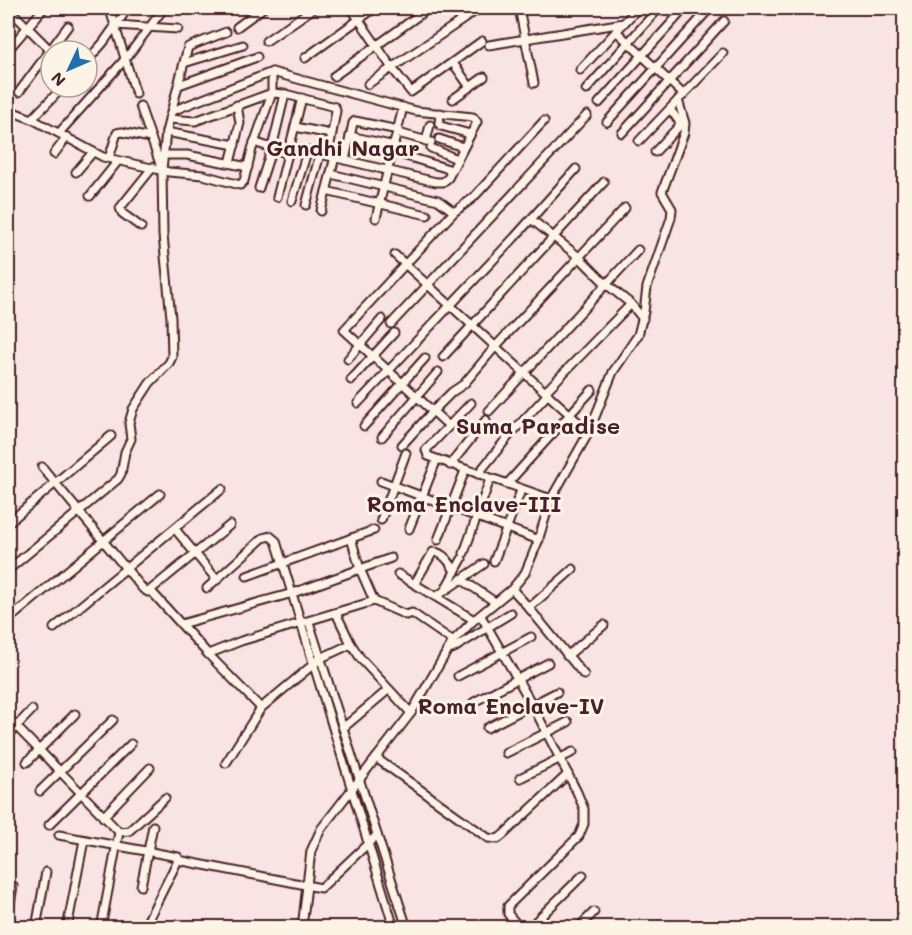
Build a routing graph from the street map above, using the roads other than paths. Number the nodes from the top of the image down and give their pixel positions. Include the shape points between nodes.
1 (8, 8) edge
2 (44, 8) edge
3 (128, 8) edge
4 (164, 8) edge
5 (263, 8) edge
6 (314, 8) edge
7 (351, 8) edge
8 (375, 8) edge
9 (429, 8) edge
10 (479, 8) edge
11 (519, 8) edge
12 (638, 8) edge
13 (659, 8) edge
14 (685, 8) edge
15 (710, 8) edge
16 (111, 13) dead end
17 (359, 19) junction
18 (724, 21) dead end
19 (624, 23) junction
20 (115, 25) junction
21 (68, 26) dead end
22 (237, 27) dead end
23 (28, 28) junction
24 (148, 29) junction
25 (178, 29) dead end
26 (616, 31) junction
27 (226, 32) dead end
28 (59, 39) edge
29 (526, 39) junction
30 (39, 40) edge
31 (266, 41) dead end
32 (628, 42) junction
33 (243, 45) dead end
34 (99, 46) edge
35 (377, 46) junction
36 (8, 50) edge
37 (723, 53) dead end
38 (642, 56) junction
39 (257, 57) dead end
40 (126, 58) junction
41 (305, 58) dead end
42 (184, 63) junction
43 (453, 63) junction
44 (39, 66) edge
45 (392, 68) junction
46 (655, 68) junction
47 (580, 70) dead end
48 (272, 72) junction
49 (334, 76) dead end
50 (484, 77) dead end
51 (669, 81) junction
52 (534, 83) dead end
53 (368, 84) dead end
54 (179, 85) junction
55 (470, 87) junction
56 (586, 90) dead end
57 (19, 92) dead end
58 (272, 93) junction
59 (136, 94) dead end
60 (285, 94) junction
61 (681, 97) junction
62 (302, 98) junction
63 (52, 99) edge
64 (453, 99) dead end
65 (599, 103) dead end
66 (140, 105) dead end
67 (237, 105) junction
68 (403, 107) junction
69 (670, 109) junction
70 (8, 110) edge
71 (172, 111) junction
72 (440, 113) junction
73 (587, 115) dead end
74 (33, 119) junction
75 (169, 119) junction
76 (544, 121) dead end
77 (607, 122) dead end
78 (430, 126) dead end
79 (295, 127) junction
80 (166, 132) junction
81 (398, 132) junction
82 (59, 133) junction
83 (622, 133) dead end
84 (470, 134) junction
85 (331, 135) junction
86 (350, 136) junction
87 (67, 137) junction
88 (150, 138) junction
89 (439, 139) dead end
90 (639, 141) dead end
91 (254, 142) junction
92 (429, 143) junction
93 (235, 145) junction
94 (463, 147) junction
95 (272, 148) junction
96 (394, 149) junction
97 (290, 151) junction
98 (93, 152) junction
99 (307, 152) junction
100 (655, 152) dead end
101 (54, 154) dead end
102 (163, 155) junction
103 (328, 155) junction
104 (109, 158) junction
105 (457, 159) junction
106 (118, 160) junction
107 (345, 160) junction
108 (230, 163) junction
109 (153, 167) junction
110 (248, 167) junction
111 (576, 169) dead end
112 (162, 170) junction
113 (452, 170) junction
114 (388, 171) junction
115 (76, 172) dead end
116 (331, 174) junction
117 (604, 182) dead end
118 (384, 187) junction
119 (259, 188) dead end
120 (326, 191) junction
121 (90, 196) dead end
122 (277, 197) dead end
123 (292, 201) dead end
124 (379, 203) junction
125 (306, 205) dead end
126 (625, 208) dead end
127 (321, 211) dead end
128 (454, 212) junction
129 (427, 215) dead end
130 (376, 218) dead end
131 (531, 219) junction
132 (141, 227) dead end
133 (554, 236) junction
134 (638, 250) dead end
135 (395, 255) dead end
136 (579, 257) junction
137 (406, 265) junction
138 (606, 284) junction
139 (428, 286) junction
140 (631, 304) junction
141 (448, 306) junction
142 (382, 319) dead end
143 (642, 319) junction
144 (391, 324) dead end
145 (472, 327) junction
146 (394, 333) dead end
147 (360, 345) junction
148 (495, 347) junction
149 (373, 357) junction
150 (443, 357) dead end
151 (348, 358) dead end
152 (425, 358) dead end
153 (388, 371) junction
154 (438, 372) dead end
155 (525, 373) junction
156 (351, 380) dead end
157 (402, 384) junction
158 (592, 390) dead end
159 (546, 393) junction
160 (417, 397) junction
161 (358, 403) dead end
162 (471, 403) dead end
163 (433, 411) junction
164 (489, 411) dead end
165 (569, 415) junction
166 (486, 420) dead end
167 (364, 426) dead end
168 (449, 426) junction
169 (590, 432) junction
170 (111, 436) dead end
171 (382, 436) dead end
172 (402, 446) dead end
173 (406, 453) dead end
174 (435, 464) dead end
175 (450, 465) junction
176 (42, 467) dead end
177 (464, 473) dead end
178 (478, 474) junction
179 (381, 481) dead end
180 (489, 482) dead end
181 (54, 483) junction
182 (507, 484) junction
183 (395, 487) junction
184 (222, 489) dead end
185 (520, 493) dead end
186 (160, 494) dead end
187 (422, 496) junction
188 (551, 499) junction
189 (451, 506) junction
190 (78, 512) junction
191 (478, 517) junction
192 (381, 520) dead end
193 (8, 523) edge
194 (230, 525) dead end
195 (409, 529) dead end
196 (508, 529) junction
197 (175, 530) junction
198 (374, 530) dead end
199 (351, 538) junction
200 (438, 540) dead end
201 (539, 540) junction
202 (103, 542) junction
203 (196, 555) junction
204 (391, 558) dead end
205 (494, 561) dead end
206 (284, 563) junction
207 (484, 564) dead end
208 (127, 569) junction
209 (360, 569) junction
210 (573, 569) dead end
211 (8, 570) edge
212 (455, 572) junction
213 (398, 574) dead end
214 (247, 576) dead end
215 (461, 579) junction
216 (217, 580) junction
217 (414, 583) junction
218 (207, 588) dead end
219 (446, 588) junction
220 (512, 589) junction
221 (151, 591) junction
222 (293, 593) junction
223 (437, 596) junction
224 (374, 601) junction
225 (495, 602) junction
226 (530, 608) junction
227 (336, 613) junction
228 (511, 613) dead end
229 (477, 618) junction
230 (8, 620) edge
231 (309, 622) junction
232 (181, 624) junction
233 (301, 624) junction
234 (604, 625) dead end
235 (54, 628) dead end
236 (488, 628) junction
237 (531, 637) dead end
238 (453, 641) junction
239 (351, 644) junction
240 (447, 651) junction
241 (502, 653) junction
242 (208, 654) junction
243 (567, 656) junction
244 (321, 658) junction
245 (548, 663) dead end
246 (314, 665) junction
247 (584, 675) dead end
248 (458, 676) dead end
249 (517, 679) junction
250 (388, 690) junction
251 (557, 692) dead end
252 (474, 702) dead end
253 (532, 706) junction
254 (261, 708) junction
255 (32, 710) dead end
256 (411, 713) junction
257 (75, 714) dead end
258 (8, 718) edge
259 (113, 720) dead end
260 (568, 722) dead end
261 (16, 727) junction
262 (343, 728) junction
263 (487, 728) dead end
264 (547, 733) junction
265 (8, 735) edge
266 (131, 744) dead end
267 (39, 750) junction
268 (573, 752) dead end
269 (506, 753) dead end
270 (376, 758) junction
271 (560, 758) junction
272 (27, 762) dead end
273 (226, 763) dead end
274 (150, 768) dead end
275 (60, 773) junction
276 (568, 774) junction
277 (520, 778) dead end
278 (359, 780) junction
279 (352, 790) junction
280 (40, 791) dead end
281 (80, 793) junction
282 (165, 798) dead end
283 (102, 817) junction
284 (49, 825) dead end
285 (153, 826) dead end
286 (119, 832) junction
287 (59, 835) dead end
288 (377, 835) junction
289 (84, 840) junction
290 (368, 844) junction
291 (117, 846) junction
292 (147, 852) junction
293 (178, 860) junction
294 (46, 872) dead end
295 (583, 875) dead end
296 (307, 885) junction
297 (13, 886) dead end
298 (141, 886) dead end
299 (594, 912) dead end
300 (8, 916) edge
301 (8, 922) edge
302 (34, 927) edge
303 (67, 927) edge
304 (101, 927) edge
305 (144, 927) edge
306 (302, 927) edge
307 (394, 927) edge
308 (407, 927) edge
309 (520, 927) edge
310 (530, 927) edge
311 (578, 927) edge

1 - 23 street
2 - 23 street
3 - 20 street
4 - 24 street
5 - 22 street
6 - 31 street
7 - 17 street
8 - 17 street
9 - 35 street
10 - 45 street
11 - 29 street
12 - 19 street
13 - 32 street
14 - 38 street
15 - 46 street
16 - 20 street
17 - 35 street
17 - 41 street
18 - 51 street
19 - 26 street
19 - 29 street
20 - 24 street
20 - 34 street
20 - 40 street
21 - 28 street
23 - 30 street
23 - 36 street
24 - 25 street
24 - 40 street
26 - 32 street
26 - 47 street
27 - 42 street via 190,45
29 - 43 street via 485,43
29 - 52 street
32 - 38 street
32 - 56 street
33 - 42 street
35 - 45 street
35 - 49 street
37 - 61 street
38 - 46 street
38 - 65 street
39 - 54 street
40 - 59 street
40 - 82 street
42 - 54 street
43 - 45 street via 411,92
43 - 55 street
44 - 57 street
45 - 53 street
46 - 51 street
46 - 77 street
48 - 58 street
48 - 68 street
48 - 71 street
50 - 55 street
51 - 61 street
51 - 83 street
54 - 71 street
55 - 64 street
58 - 60 street
58 - 67 street
58 - 91 street
60 - 62 street
60 - 95 street
61 - 69 street
61 - 143 street via 684,133 662,192 672,209 647,287
62 - 79 street
62 - 85 street via 334,107
63 - 74 street
66 - 88 street
67 - 75 street via 195,121
67 - 93 street via 240,123
68 - 72 street
68 - 81 street
69 - 90 street
69 - 100 street via 681,124
70 - 74 street
71 - 75 street
72 - 84 street via 441,126
72 - 84 street via 476,119
73 - 139 street
74 - 82 street
75 - 80 street
76 - 128 street via 473,198
78 - 92 street
79 - 85 street
79 - 97 street
80 - 93 street
80 - 102 street
81 - 86 street via 355,121
81 - 92 street
81 - 96 street
82 - 87 street
84 - 94 street
85 - 103 street
86 - 96 street
86 - 107 street
87 - 98 street
87 - 101 street
88 - 104 street via 117,134
88 - 112 street
89 - 94 street
91 - 95 street
91 - 110 street
92 - 105 street
93 - 108 street
94 - 105 street
95 - 97 street
95 - 119 street
96 - 113 street
96 - 114 street
97 - 99 street
97 - 122 street
98 - 104 street
98 - 115 street
99 - 103 street
99 - 123 street
102 - 108 street
102 - 112 street
103 - 107 street
103 - 116 street
103 - 125 street
104 - 106 street
105 - 113 street
106 - 109 street
106 - 121 street
107 - 114 street
108 - 110 street
109 - 112 street
109 - 132 street via 120,208
110 - 112 street via 240,184
111 - 131 street
112 - 190 street via 172,357 133,409 130,439 118,479
113 - 114 street via 443,182
114 - 118 street
116 - 118 street
116 - 120 street
117 - 133 street
118 - 124 street
118 - 128 street via 438,200
120 - 124 street
120 - 127 street
124 - 129 street
124 - 130 street
126 - 136 street
128 - 137 street
131 - 133 street
131 - 141 street
133 - 136 street
133 - 145 street
134 - 138 street
135 - 137 street
136 - 138 street
136 - 148 street
137 - 139 street
137 - 147 street via 344,330
138 - 140 street
138 - 155 street
139 - 141 street
139 - 144 street
140 - 143 street
140 - 159 street
141 - 145 street
141 - 153 street
142 - 147 street
143 - 169 street via 636,339 613,372
145 - 148 street
145 - 150 street
146 - 149 street
147 - 149 street
147 - 151 street
148 - 155 street
148 - 163 street via 464,384
149 - 153 street
149 - 156 street
152 - 157 street
153 - 157 street
153 - 161 street
154 - 160 street
155 - 159 street
155 - 164 street
157 - 160 street
157 - 167 street
158 - 165 street
159 - 165 street
159 - 178 street
160 - 163 street
160 - 171 street
162 - 168 street
163 - 168 street
163 - 172 street
165 - 169 street
165 - 182 street
166 - 175 street
168 - 175 street via 426,452 432,459
169 - 188 street
170 - 181 street
173 - 183 street
174 - 187 street
175 - 178 street
176 - 181 street
177 - 189 street
178 - 182 street
179 - 183 street
180 - 191 street
181 - 190 street
181 - 193 street
182 - 188 street
183 - 187 street
183 - 192 street
184 - 197 street
185 - 196 street
186 - 202 street
187 - 189 street
187 - 195 street
188 - 201 street
189 - 191 street
189 - 200 street
190 - 202 street
190 - 211 street
191 - 196 street
191 - 212 street
194 - 203 street
196 - 201 street
196 - 205 street
197 - 203 street
197 - 208 street
198 - 199 street
199 - 206 street
199 - 209 street
201 - 220 street via 525,573
202 - 208 street
202 - 230 street
203 - 216 street
203 - 221 street
204 - 209 street
206 - 214 street
206 - 216 street via 276,541 266,537
206 - 222 street
207 - 215 street
208 - 221 street via 143,589
208 - 235 street
209 - 222 street
209 - 224 street
210 - 226 street
212 - 217 street via 449,561 433,552
212 - 219 street
213 - 217 street
215 - 219 street
215 - 225 street
216 - 218 street
217 - 223 street
219 - 223 street
220 - 225 street
220 - 226 street
221 - 232 street
222 - 232 street
222 - 233 street
223 - 229 street
224 - 227 street
224 - 238 street via 402,614 412,613
225 - 229 street
226 - 243 street
227 - 231 street
227 - 239 street
228 - 236 street
229 - 236 street
229 - 238 street
231 - 233 street
231 - 244 street
232 - 242 street
233 - 242 street
233 - 246 street
234 - 243 street
236 - 240 street
236 - 241 street
237 - 241 street
238 - 240 street
239 - 244 street
239 - 250 street
240 - 256 street
241 - 248 street
241 - 249 street
242 - 254 street
243 - 247 street
244 - 246 street
244 - 262 street
245 - 249 street
246 - 254 street
246 - 279 street
249 - 252 street
249 - 253 street
250 - 256 street
250 - 262 street
251 - 253 street
253 - 263 street
253 - 264 street
254 - 273 street
255 - 261 street
256 - 270 street
257 - 267 street
258 - 261 street
259 - 275 street
260 - 264 street
261 - 265 street
261 - 267 street
262 - 278 street
264 - 269 street
264 - 271 street
266 - 281 street
267 - 272 street
267 - 275 street
268 - 271 street
270 - 276 street via 493,840
270 - 278 street
271 - 276 street
271 - 277 street
274 - 283 street
275 - 280 street
275 - 281 street
276 - 309 street via 584,809 583,830 508,906 508,914
278 - 279 street
278 - 288 street
279 - 290 street
279 - 296 street via 314,842
281 - 283 street
281 - 284 street
282 - 286 street via 129,831
283 - 286 street
285 - 292 street
286 - 291 street
287 - 289 street
288 - 290 street
288 - 308 street
289 - 291 street
289 - 303 street
290 - 296 street via 321,888
290 - 307 street
291 - 292 street
291 - 304 street
292 - 293 street
292 - 298 street
293 - 296 street
293 - 305 street
294 - 302 street
295 - 310 street
296 - 306 street
297 - 300 street
299 - 311 street
301 - 302 street

